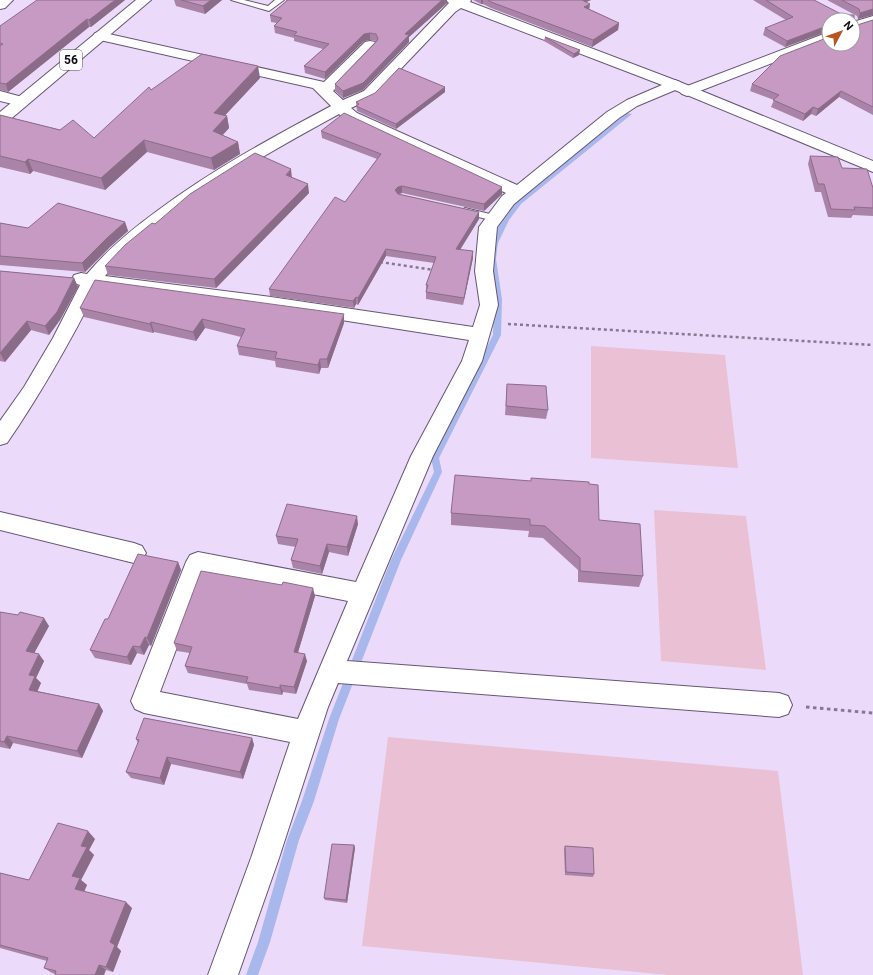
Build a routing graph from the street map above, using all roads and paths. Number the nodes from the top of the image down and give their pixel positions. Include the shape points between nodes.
1 (6, 0) edge
2 (144, 0) edge
3 (235, 0) edge
4 (280, 0) edge
5 (458, 1) edge
6 (0, 5) edge
7 (873, 20) edge
8 (861, 21) edge
9 (100, 36) junction
10 (821, 39) edge
11 (370, 45) dead end
12 (681, 88) junction
13 (324, 91) junction
14 (0, 96) edge
15 (21, 101) junction
16 (340, 107) junction
17 (0, 120) edge
18 (873, 167) edge
19 (519, 192) junction
20 (456, 209) edge
21 (495, 218) junction
22 (379, 262) edge
23 (439, 270) edge
24 (61, 278) edge
25 (92, 280) junction
26 (482, 329) junction
27 (873, 345) edge
28 (0, 437) edge
29 (0, 521) edge
30 (134, 553) dead end
31 (363, 594) junction
32 (330, 671) junction
33 (779, 705) joint
34 (873, 712) edge
35 (306, 733) junction
36 (223, 975) edge

1 - 6 street
2 - 9 street, 56
3 - 4 lane via 269,8
5 - 12 street
5 - 16 street via 369,94
7 - 8 street
9 - 13 street via 318,85
9 - 15 street, 56
10 - 12 street
11 - 13 street
12 - 18 street
12 - 19 street via 632,103 613,115
13 - 16 street
14 - 15 street
15 - 17 street, 56
16 - 19 street via 351,116
16 - 25 street via 256,153 193,192 132,238
19 - 21 street via 508,200
20 - 21 lane
21 - 26 street via 488,227 484,271 490,305
22 - 23 path
24 - 25 street
25 - 26 street
25 - 28 street via 31,392
26 - 27 path
26 - 31 street via 472,360 422,456
29 - 30 street
31 - 32 street
31 - 35 street via 198,562 144,701
32 - 33 street
32 - 35 street
33 - 34 path
35 - 36 street

